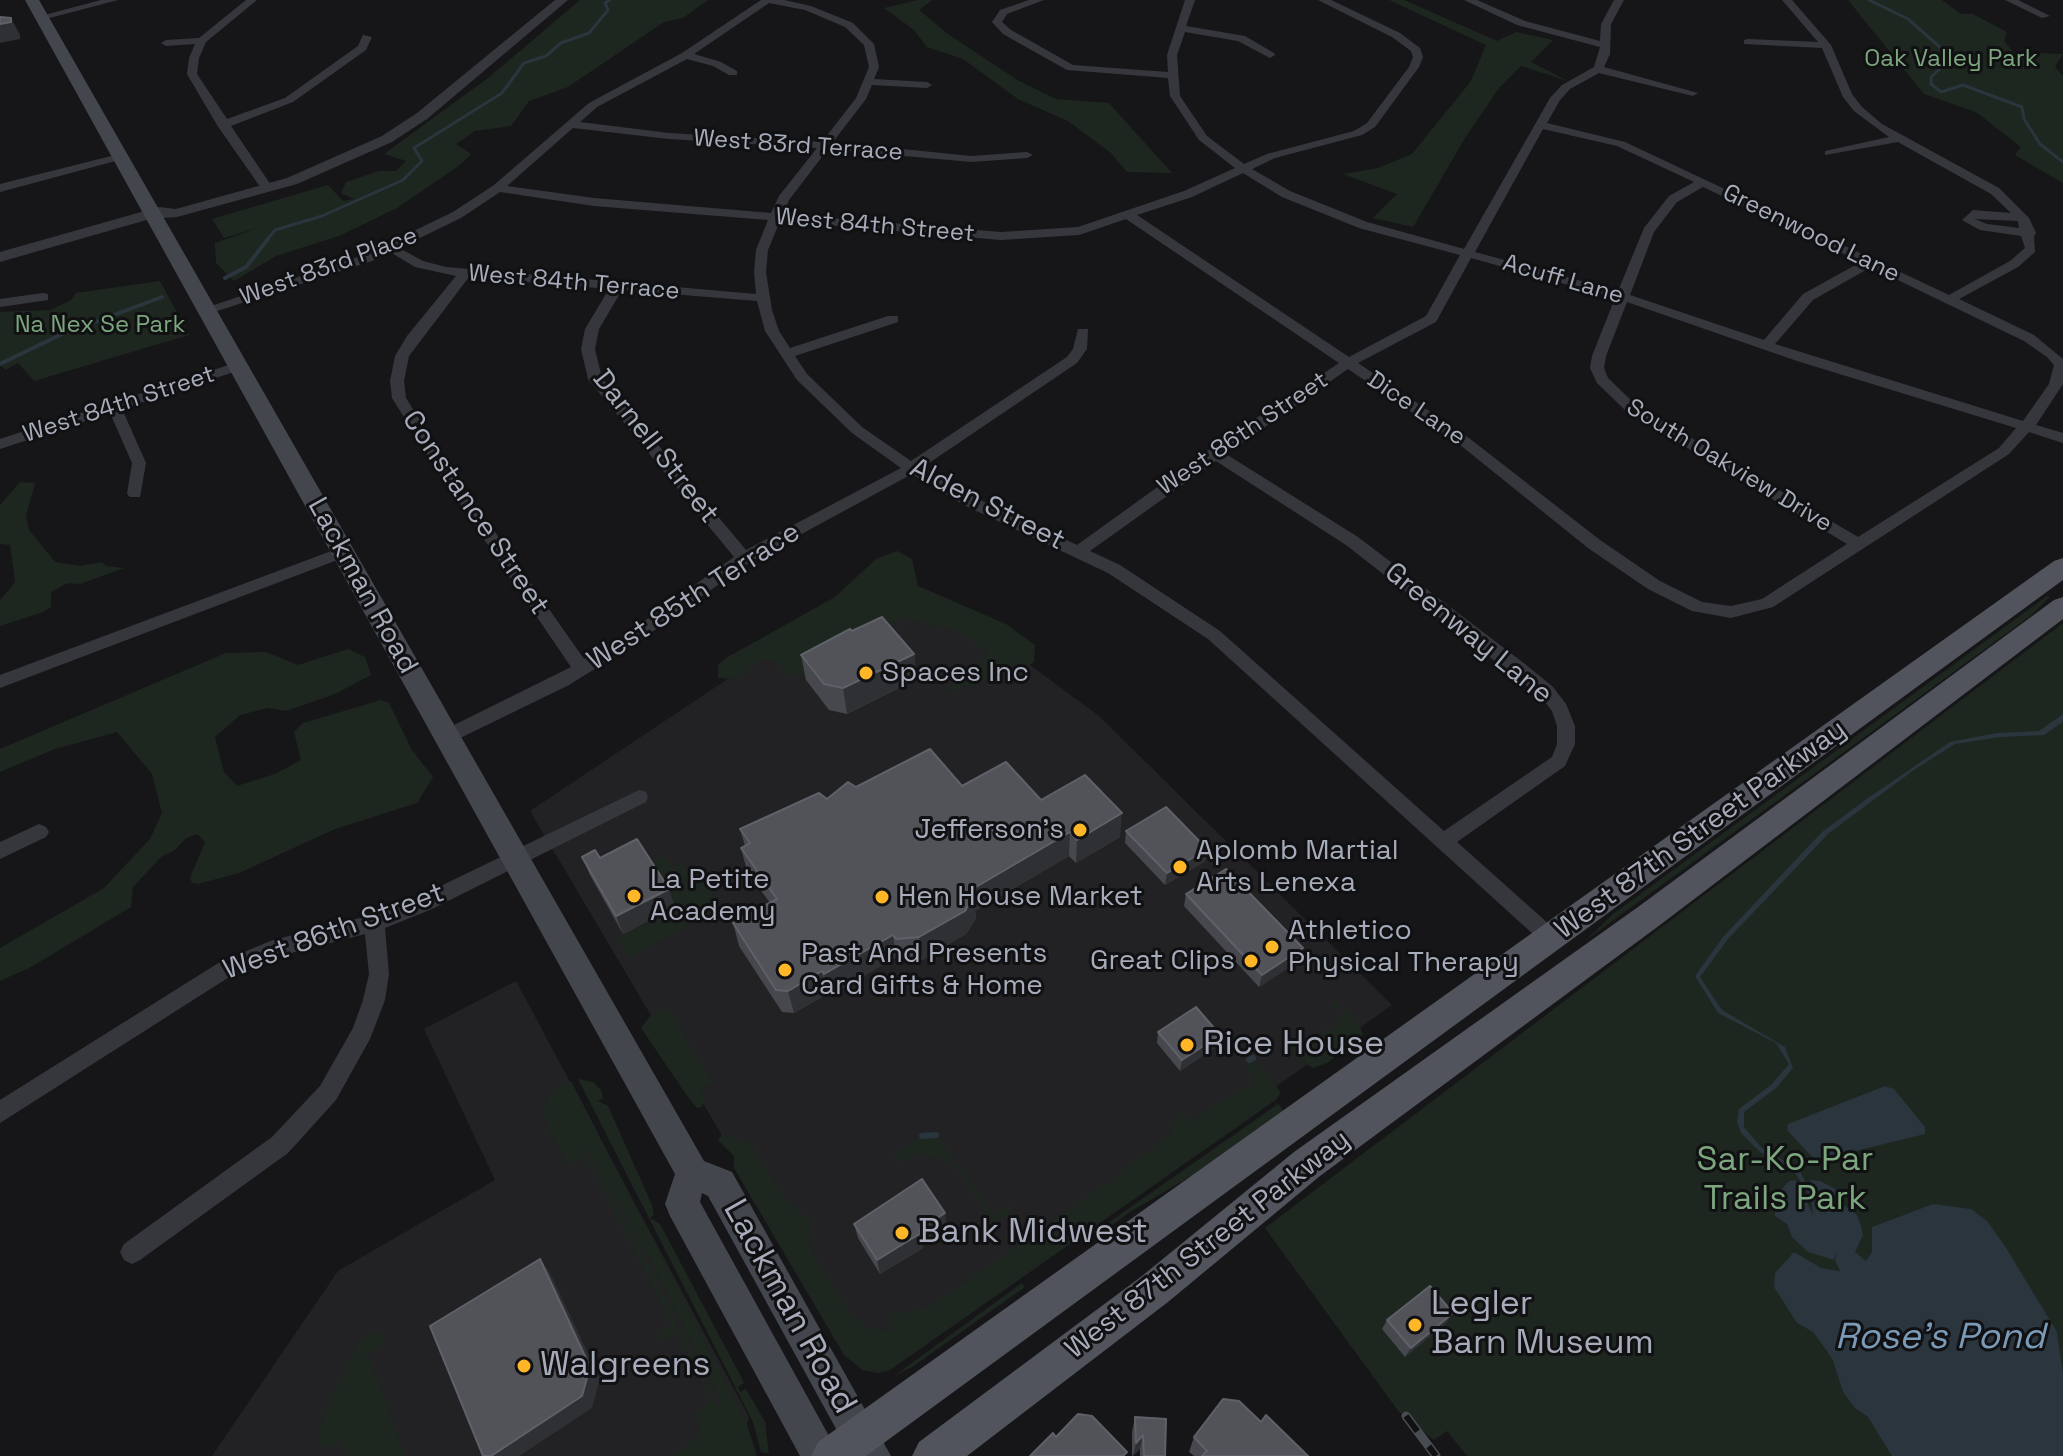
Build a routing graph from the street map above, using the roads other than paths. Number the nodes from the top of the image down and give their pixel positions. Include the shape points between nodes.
1 (32, 0) edge
2 (113, 0) edge
3 (252, 0) edge
4 (562, 0) edge
5 (769, 0) edge
6 (1039, 0) edge
7 (1190, 0) edge
8 (1323, 0) edge
9 (1469, 0) edge
10 (1619, 0) edge
11 (1787, 0) edge
12 (2010, 0) edge
13 (2045, 16) dead end
14 (42, 17) junction
15 (1181, 28) junction
16 (367, 37) dead end
17 (202, 41) junction
18 (1748, 42) dead end
19 (166, 43) dead end
20 (1605, 45) junction
21 (1826, 45) junction
22 (686, 55) junction
23 (1270, 55) dead end
24 (1598, 69) junction
25 (733, 73) dead end
26 (1171, 75) junction
27 (870, 82) junction
28 (927, 85) dead end
29 (1693, 93) dead end
30 (569, 124) junction
31 (223, 125) junction
32 (1541, 125) junction
33 (1899, 138) junction
34 (823, 145) junction
35 (1829, 153) dead end
36 (1027, 155) dead end
37 (119, 157) junction
38 (1242, 168) junction
39 (1703, 182) junction
40 (264, 185) junction
41 (0, 188) edge
42 (498, 188) junction
43 (153, 215) junction
44 (1130, 216) junction
45 (773, 218) junction
46 (2023, 218) junction
47 (2030, 233) junction
48 (391, 248) junction
49 (1469, 253) junction
50 (0, 257) edge
51 (1871, 262) junction
52 (465, 273) junction
53 (617, 287) junction
54 (43, 297) dead end
55 (1622, 297) junction
56 (763, 298) junction
57 (1950, 299) junction
58 (0, 303) edge
59 (206, 310) junction
60 (893, 319) dead end
61 (1083, 332) dead end
62 (1767, 345) junction
63 (786, 354) junction
64 (1348, 363) junction
65 (238, 366) junction
66 (2061, 371) edge
67 (114, 406) junction
68 (2028, 427) junction
69 (2059, 439) edge
70 (0, 444) edge
71 (1214, 453) junction
72 (911, 468) junction
73 (135, 494) dead end
74 (1858, 544) junction
75 (1079, 551) junction
76 (342, 552) junction
77 (744, 558) junction
78 (2063, 567) edge
79 (2063, 606) edge
80 (582, 669) junction
81 (0, 682) edge
82 (446, 737) junction
83 (639, 797) dead end
84 (39, 832) dead end
85 (1444, 841) junction
86 (0, 851) edge
87 (515, 859) junction
88 (374, 923) junction
89 (1552, 939) junction
90 (0, 1112) edge
91 (692, 1172) junction
92 (132, 1252) dead end
93 (855, 1449) edge
94 (821, 1456) edge
95 (933, 1456) edge

1 - 14 main road, Lackman Road
2 - 14 street
3 - 17 street
4 - 40 street via 387,139 311,175
5 - 22 street, West 83rd Place
5 - 27 street via 825,13 860,34 873,55
6 - 26 street via 993,17 1007,32 1071,68
7 - 15 street, Acuff Lane
8 - 38 street, West 84th Street via 1406,41 1416,50 1414,67 1368,128
9 - 20 street via 1521,23
10 - 20 street via 1606,24
11 - 21 street
12 - 13 street
14 - 37 main road, Lackman Road
15 - 23 street via 1241,38
15 - 26 street, Acuff Lane
16 - 31 street via 362,48 289,100
17 - 19 street
17 - 31 street via 192,74
18 - 21 street
20 - 24 street
21 - 33 street via 1847,95 1878,126
22 - 25 street
22 - 30 street, West 83rd Place via 593,105
24 - 29 street
24 - 32 street via 1559,92
26 - 38 street, Acuff Lane via 1187,119
27 - 28 street
27 - 34 street, Alden Street
30 - 34 street, West 83rd Terrace
30 - 42 street, West 83rd Place
31 - 40 street
32 - 39 street, Greenwood Lane via 1621,144
32 - 49 street
33 - 35 street
33 - 46 street via 1984,184
34 - 36 street, West 83rd Terrace via 979,160
34 - 45 street, Alden Street
37 - 41 street
37 - 43 main road, Lackman Road
38 - 44 street, West 84th Street
38 - 49 street, Acuff Lane via 1320,210
39 - 51 street, Greenwood Lane
39 - 55 street, South Oakview Drive via 1673,199 1655,219
40 - 43 street via 177,213
42 - 45 street, West 84th Street
42 - 48 street, West 83rd Place
43 - 50 street
43 - 59 main road, Lackman Road
44 - 45 street, West 84th Street via 1079,231 1026,236
44 - 64 street, Dice Lane
45 - 56 street, Alden Street via 762,250
46 - 47 street
46 - 47 street via 1973,214 1968,220
47 - 57 street via 2031,249 2014,264
48 - 52 street, West 84th Terrace via 419,264
48 - 59 street, West 83rd Place
49 - 55 street, Acuff Lane
49 - 64 street, West 86th Street via 1431,319
51 - 57 street, Greenwood Lane
51 - 62 street via 1808,297
52 - 53 street, West 84th Terrace
52 - 80 street, Constance Street via 402,356 399,398
53 - 56 street, West 84th Terrace
53 - 77 street, Darnell Street via 592,329 588,349 595,379
54 - 58 street
55 - 62 street, Acuff Lane
55 - 74 street, South Oakview Drive via 1597,368 1607,388 1631,408
56 - 63 street, Alden Street via 772,331
57 - 66 street, Greenwood Lane via 2041,346
59 - 65 main road, Lackman Road
60 - 63 street
61 - 72 street, West 85th Terrace via 1072,360
62 - 68 street, Acuff Lane
63 - 72 street, Alden Street via 827,404
64 - 71 street, West 86th Street
64 - 74 street, Dice Lane via 1483,455 1594,544 1664,592 1698,607 1751,610
65 - 67 street, West 84th Street
65 - 76 main road, Lackman Road
66 - 68 street, Dice Lane
67 - 70 street, West 84th Street
67 - 73 street via 139,463
68 - 69 street, Acuff Lane
68 - 74 street, Dice Lane via 2004,451
71 - 75 street, West 86th Street
71 - 85 street, Greenway Lane via 1352,541 1519,668 1560,709 1566,744 1559,761
72 - 75 street, Alden Street
72 - 77 street, West 85th Terrace
75 - 85 street, Alden Street via 1142,585 1214,635
76 - 81 street
76 - 82 main road, Lackman Road
77 - 80 street, West 85th Terrace
78 - 89 main road, West 87th Street Parkway
79 - 95 main road, West 87th Street Parkway via 1307,1164 1155,1289
80 - 82 street, West 85th Terrace
82 - 87 main road, Lackman Road
83 - 87 street, West 86th Street
84 - 86 street
85 - 89 street, Alden Street
87 - 88 street, West 86th Street
87 - 91 main road, Lackman Road
88 - 90 street, West 86th Street via 273,949 227,968
88 - 92 street via 379,974 374,1000 328,1093 280,1145
89 - 93 main road, West 87th Street Parkway
91 - 93 main road, Lackman Road via 720,1184
91 - 94 main road, Lackman Road via 682,1204

